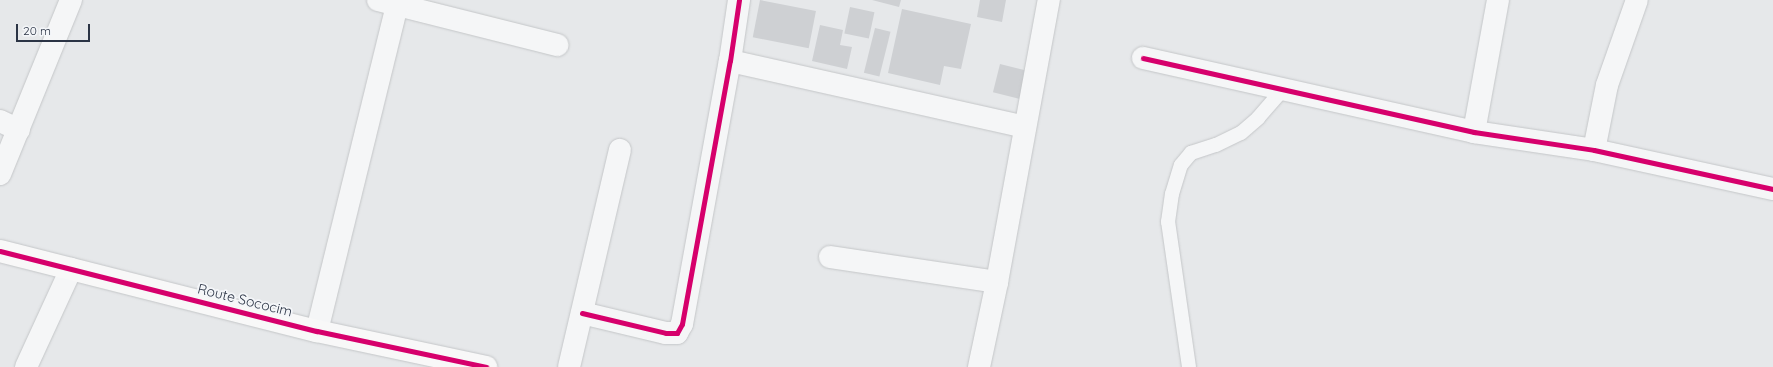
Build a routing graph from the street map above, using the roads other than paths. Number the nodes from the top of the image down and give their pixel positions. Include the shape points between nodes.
1 (71, 0) edge
2 (739, 0) edge
3 (1049, 0) edge
4 (1498, 0) edge
5 (1637, 0) edge
6 (391, 2) edge
7 (557, 45) dead end
8 (1143, 58) dead end
9 (730, 61) junction
10 (1282, 89) junction
11 (9, 125) edge
12 (1024, 127) junction
13 (1474, 132) junction
14 (620, 150) dead end
15 (1594, 150) junction
16 (0, 174) edge
17 (1773, 189) edge
18 (0, 251) edge
19 (830, 257) dead end
20 (71, 269) junction
21 (998, 282) junction
22 (582, 313) junction
23 (317, 331) junction
24 (457, 364) edge
25 (26, 367) edge
26 (486, 367) edge
27 (569, 367) edge
28 (979, 367) edge
29 (1189, 367) edge

1 - 11 street
2 - 9 street
3 - 12 street
4 - 13 street
5 - 15 street via 1607,85
6 - 7 street
6 - 23 street
8 - 10 street
9 - 12 street
9 - 22 street via 682,324 677,333 666,333
10 - 13 street
10 - 29 lane via 1258,118 1241,133 1191,153 1181,165 1172,194 1168,222
11 - 16 street
12 - 21 street
13 - 15 street
14 - 22 street
15 - 17 street
18 - 20 street, Route Sococim
19 - 21 street
20 - 23 street, Route Sococim
20 - 25 street
21 - 28 street
22 - 27 street
23 - 24 street, Route Sococim
24 - 26 street, Route Sococim

